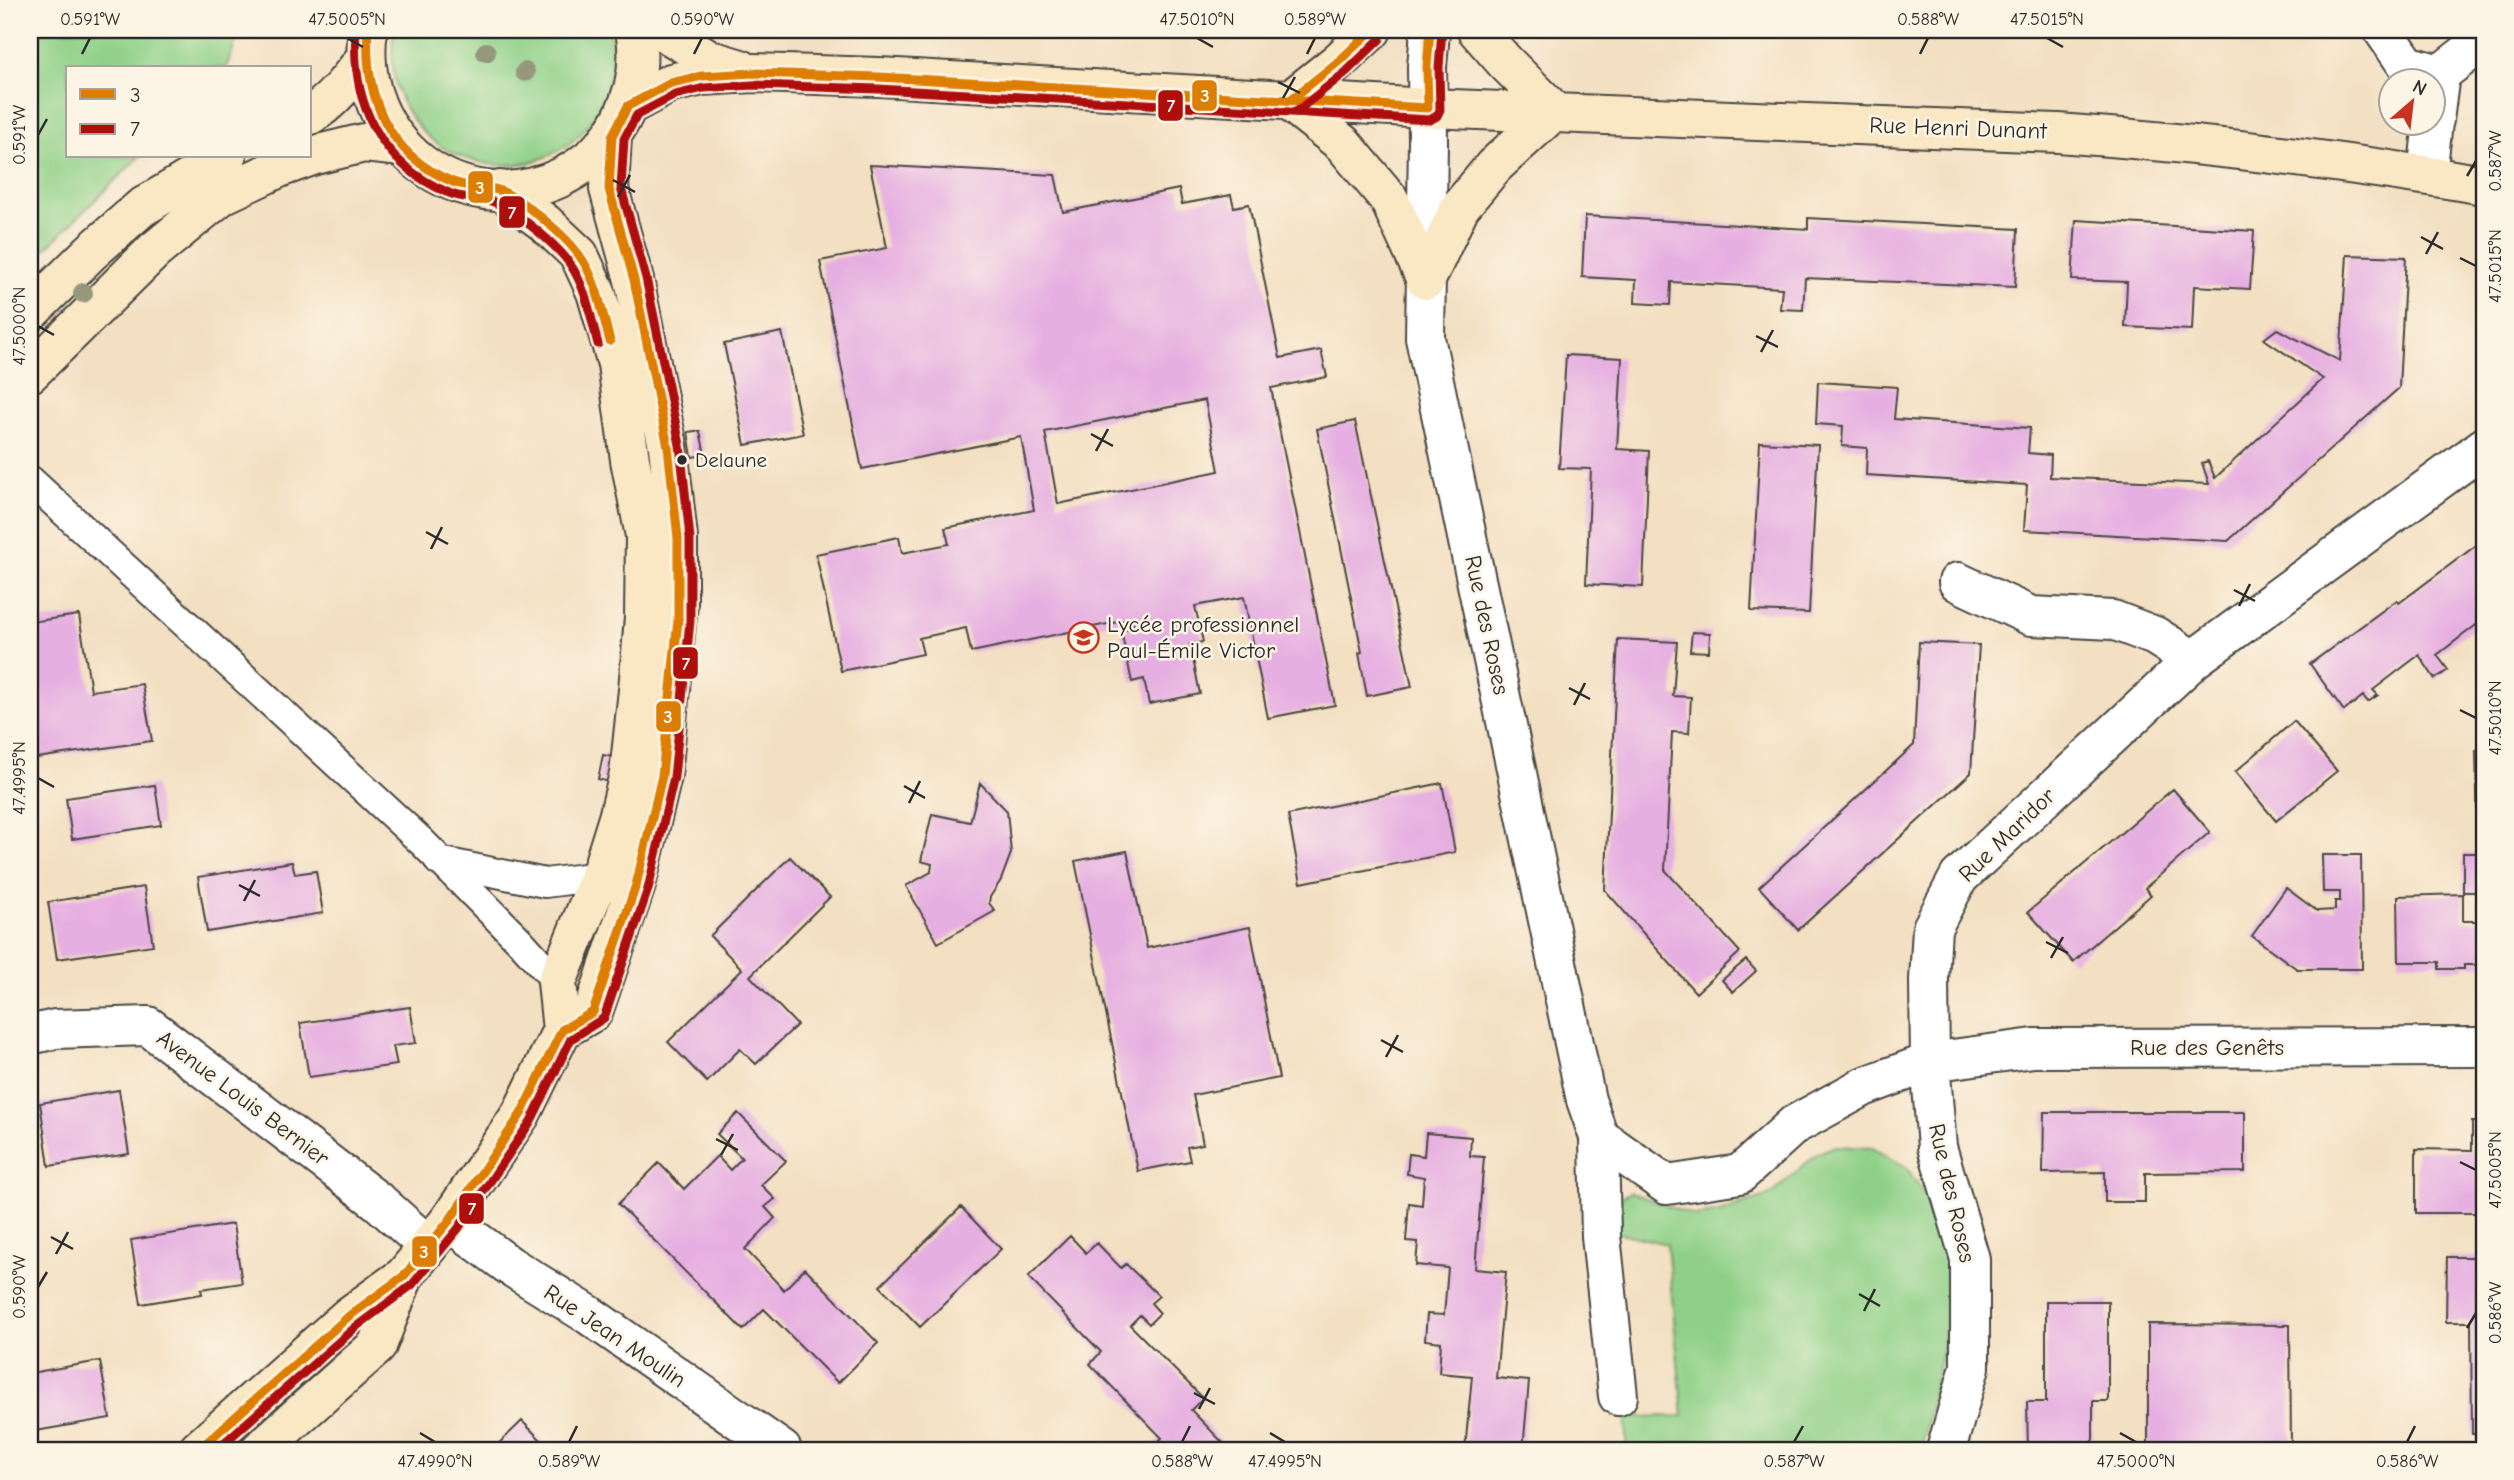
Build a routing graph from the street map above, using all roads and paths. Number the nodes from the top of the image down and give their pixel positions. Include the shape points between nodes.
1 (635, 30) edge
2 (662, 30) edge
3 (1372, 30) edge
4 (1430, 30) edge
5 (1477, 30) edge
6 (2383, 30) edge
7 (2484, 40) edge
8 (367, 44) edge
9 (2411, 66) edge
10 (2448, 68) edge
11 (753, 73) junction
12 (1289, 101) junction
13 (1428, 108) junction
14 (1554, 111) junction
15 (312, 114) edge
16 (620, 121) junction
17 (2431, 136) edge
18 (402, 148) junction
19 (312, 156) edge
20 (224, 158) edge
21 (306, 158) edge
22 (2427, 175) junction
23 (2484, 185) edge
24 (500, 190) junction
25 (1426, 280) junction
26 (30, 312) edge
27 (30, 373) edge
28 (2484, 447) edge
29 (30, 480) edge
30 (1958, 582) dead end
31 (2193, 660) junction
32 (439, 861) junction
33 (600, 876) junction
34 (557, 982) junction
35 (562, 1030) junction
36 (30, 1035) edge
37 (2484, 1047) edge
38 (1930, 1062) junction
39 (1599, 1137) junction
40 (439, 1233) junction
41 (404, 1276) junction
42 (1618, 1396) dead end
43 (198, 1450) edge
44 (260, 1450) edge
45 (782, 1450) edge
46 (1946, 1450) edge

1 - 16 street via 638,63
2 - 11 street via 711,60
3 - 12 street
4 - 13 street, Rue des Roses
5 - 14 street
6 - 9 street
7 - 10 street
8 - 15 street via 349,79
8 - 18 street via 367,75 376,106
11 - 12 street, Rue Henri Dunant
11 - 16 street via 702,75 671,83
12 - 13 street, Rue Henri Dunant
12 - 25 street via 1343,144 1389,199
13 - 14 street, Rue Henri Dunant
13 - 25 street, Rue des Roses
14 - 22 street, Rue Henri Dunant via 2119,137
14 - 25 street via 1494,166 1460,207
16 - 24 street via 581,166 528,188
16 - 35 street via 609,189 634,281 668,447 678,538 678,603 662,776 636,885 593,1012
17 - 22 street
18 - 19 street via 364,144
18 - 24 street via 454,182
20 - 26 street via 141,208
21 - 27 street via 222,195 154,251
22 - 23 street, Rue Henri Dunant
24 - 33 street via 579,255 596,292 617,365 645,536 644,617 629,774
25 - 39 street, Rue des Roses via 1426,338 1586,1100
28 - 31 street, Rue Maridor
29 - 32 lane
30 - 31 street via 2031,615 2113,620 2155,636
31 - 38 street, Rue Maridor via 1959,877 1933,928
32 - 33 lane via 545,883
32 - 34 lane
33 - 34 street
34 - 35 street
35 - 40 street via 521,1114
36 - 40 street, Avenue Louis Bernier via 55,1029 148,1026 380,1203
37 - 38 street, Rue des Genêts via 2034,1048
38 - 39 street via 1863,1087 1794,1125 1740,1174 1667,1185
38 - 46 street, Rue des Roses via 1937,1147 1970,1259 1970,1367
39 - 42 street, Rue des Roses via 1601,1236
40 - 41 street
40 - 45 street, Rue Jean Moulin via 510,1266 589,1315
41 - 43 street via 349,1316
41 - 44 street via 377,1346

